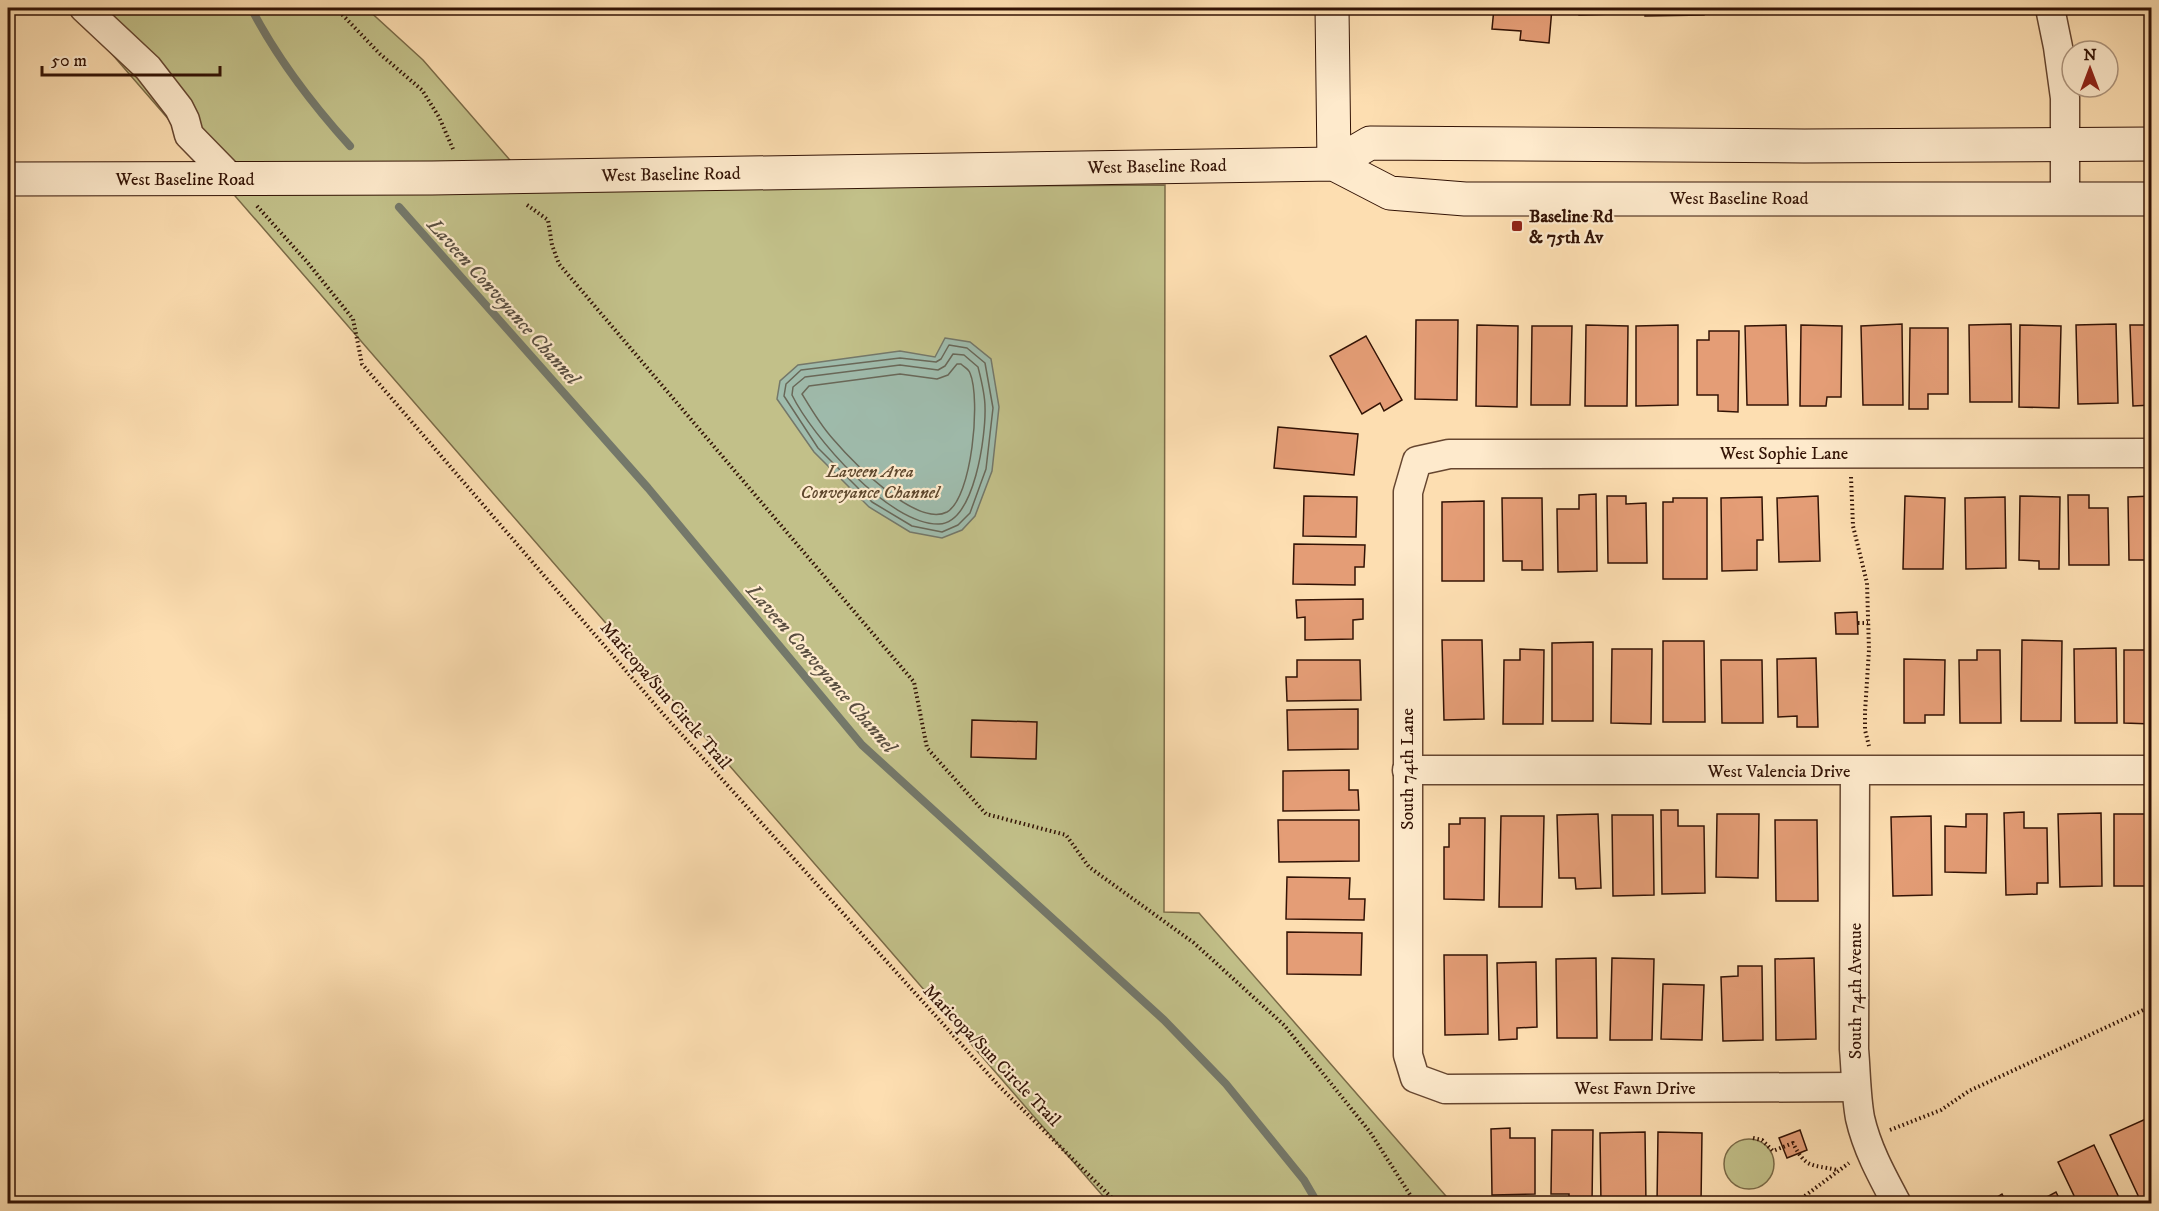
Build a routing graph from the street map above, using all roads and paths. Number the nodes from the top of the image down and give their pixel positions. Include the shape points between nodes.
1 (84, 8) edge
2 (336, 8) edge
3 (1332, 8) edge
4 (2050, 8) edge
5 (2065, 144) junction
6 (2151, 144) edge
7 (453, 150) dead end
8 (1334, 164) junction
9 (8, 179) edge
10 (232, 179) junction
11 (2151, 198) edge
12 (2065, 199) junction
13 (521, 201) dead end
14 (1850, 453) junction
15 (2151, 453) edge
16 (1417, 461) joint
17 (1858, 623) dead end
18 (1868, 623) junction
19 (1407, 770) junction
20 (2151, 770) edge
21 (1864, 771) junction
22 (2151, 1006) edge
23 (1415, 1078) joint
24 (1856, 1087) junction
25 (1752, 1138) dead end
26 (1872, 1155) junction
27 (1838, 1170) junction
28 (1119, 1203) edge
29 (1416, 1203) edge
30 (1794, 1203) edge
31 (1897, 1203) edge

1 - 10 street via 148,68 179,108 189,135
2 - 7 path via 422,90
3 - 8 main road
4 - 5 street via 2065,98
5 - 6 main road, West Baseline Road
5 - 8 main road, West Baseline Road via 1370,143
5 - 12 street
8 - 10 main road, West Baseline Road
8 - 12 main road, West Baseline Road via 1390,193 1465,199
9 - 10 main road, West Baseline Road
10 - 28 path, Maricopa/Sun Circle Trail via 353,319 362,364 649,697 999,1086
11 - 12 main road, West Baseline Road
13 - 29 path via 548,220 559,264 914,682 927,748 948,772 986,814 1066,836 1089,867 1194,943 1284,1025 1370,1132
14 - 15 street, West Sophie Lane
14 - 16 street, West Sophie Lane via 1449,454
14 - 18 path via 1853,526 1868,582
16 - 19 street, South 74th Lane via 1408,492
17 - 18 path
18 - 21 path
19 - 21 street, West Valencia Drive
19 - 23 street, South 74th Lane via 1408,1055
20 - 21 street, West Valencia Drive
21 - 24 street, South 74th Avenue
22 - 26 path via 1969,1091 1941,1110 1890,1130
23 - 24 street, West Fawn Drive via 1445,1089
24 - 26 street, South 74th Avenue via 1860,1119
25 - 27 path via 1762,1140 1773,1151 1794,1143 1806,1164
26 - 27 path
26 - 31 street, South 74th Avenue
27 - 30 path

